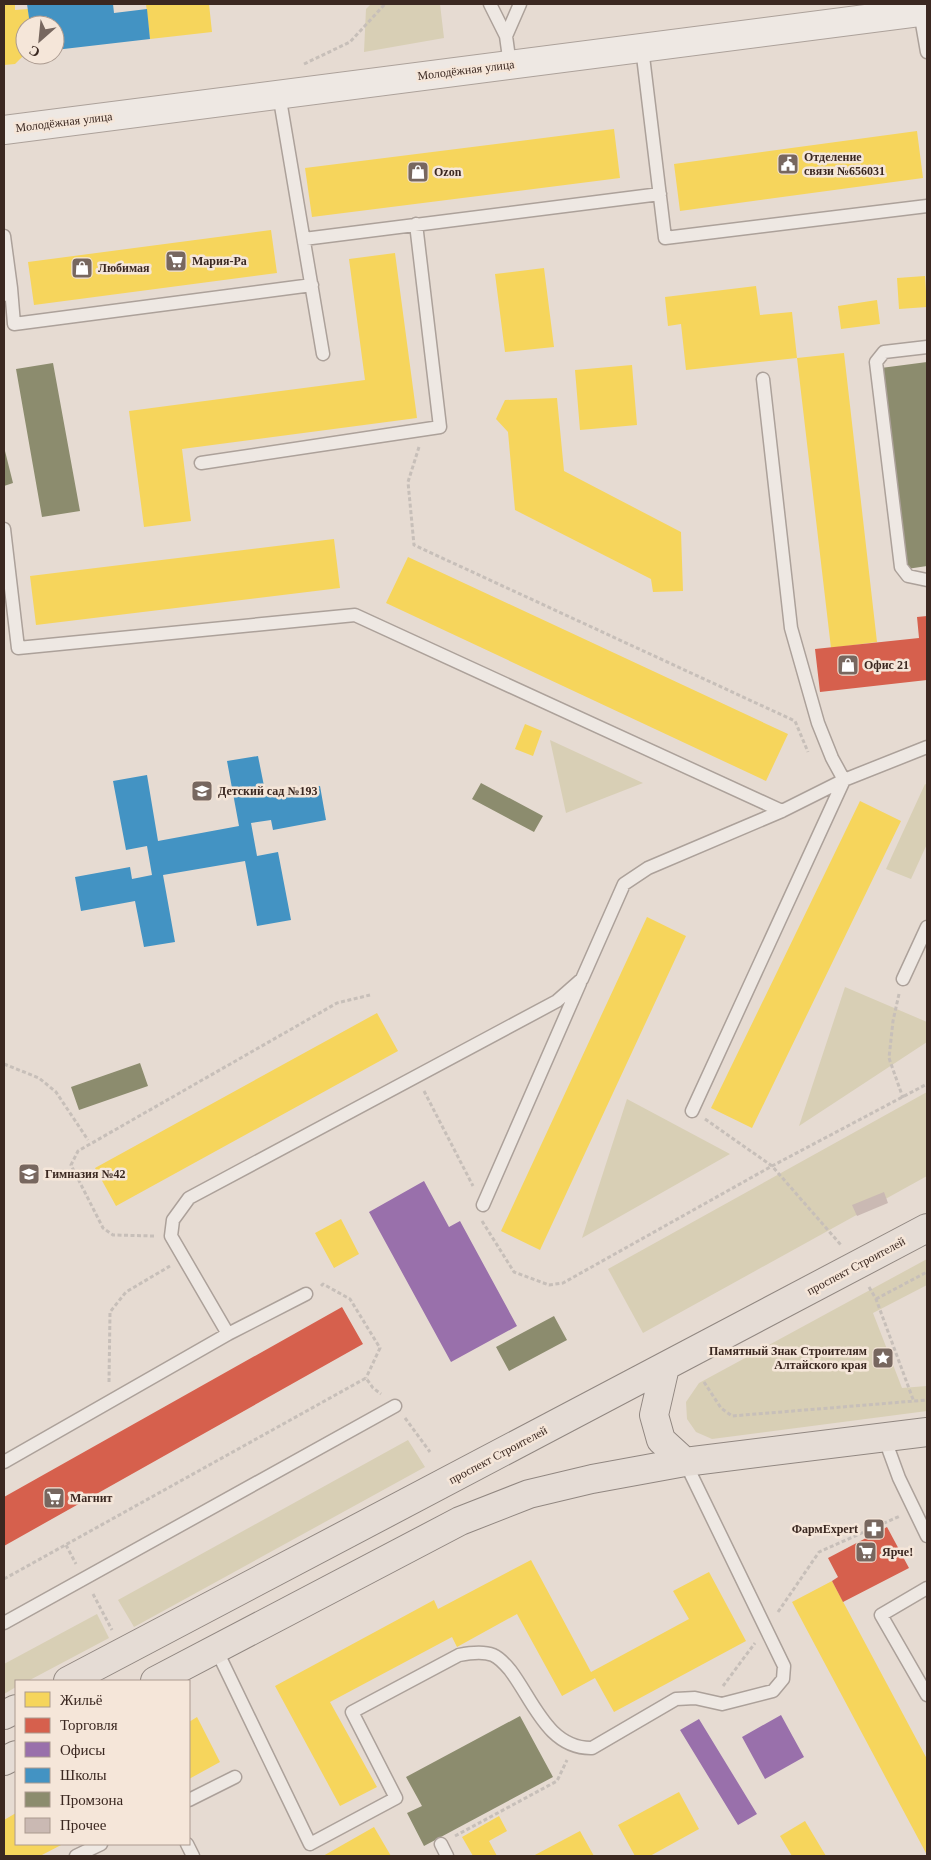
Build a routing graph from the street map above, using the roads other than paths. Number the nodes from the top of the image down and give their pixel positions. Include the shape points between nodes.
1 (490, 4) edge
2 (520, 4) edge
3 (911, 10) edge
4 (506, 36) junction
5 (642, 48) junction
6 (927, 52) edge
7 (510, 65) junction
8 (279, 94) junction
9 (4, 130) edge
10 (660, 194) junction
11 (927, 206) edge
12 (416, 224) junction
13 (4, 236) edge
14 (304, 240) junction
15 (312, 286) junction
16 (7, 288) edge
17 (4, 300) edge
18 (927, 347) edge
19 (324, 354) dead end
20 (763, 379) dead end
21 (201, 463) dead end
22 (4, 529) edge
23 (927, 580) edge
24 (927, 747) edge
25 (844, 780) junction
26 (782, 811) junction
27 (927, 927) edge
28 (582, 979) junction
29 (903, 979) road end
30 (692, 1111) road end
31 (483, 1205) dead end
32 (927, 1228) edge
33 (306, 1294) road end
34 (228, 1334) junction
35 (665, 1367) junction
36 (395, 1406) road end
37 (927, 1432) edge
38 (884, 1437) junction
39 (4, 1462) edge
40 (685, 1462) junction
41 (927, 1536) edge
42 (927, 1588) edge
43 (4, 1623) edge
44 (216, 1649) junction
45 (70, 1680) edge
46 (158, 1680) edge
47 (927, 1695) edge
48 (15, 1755) edge
49 (4, 1761) edge
50 (235, 1777) dead end
51 (190, 1800) edge
52 (440, 1844) road end
53 (99, 1845) edge
54 (188, 1845) edge
55 (76, 1856) edge
56 (194, 1856) edge
57 (447, 1856) edge

1 - 4 lane
2 - 4 lane
3 - 5 street, Молодёжная улица
3 - 6 lane
4 - 7 lane
5 - 7 street, Молодёжная улица
5 - 10 lane
7 - 8 street, Молодёжная улица
8 - 9 street, Молодёжная улица
8 - 14 lane
10 - 11 lane via 665,238
10 - 12 lane
12 - 14 lane
12 - 21 lane via 440,427
13 - 16 lane
14 - 15 lane
15 - 16 lane via 14,324
15 - 19 lane
16 - 17 lane
18 - 23 lane via 884,352 876,362 901,567 908,576
20 - 25 lane via 791,628 818,723
22 - 26 lane via 18,648 355,615
24 - 25 lane
25 - 26 lane
25 - 30 lane
26 - 28 lane via 648,868 624,884
27 - 29 lane
28 - 31 lane
28 - 34 lane via 557,1001 189,1198 173,1220 171,1236
32 - 35 main road, проспект Строителей
33 - 34 lane
34 - 39 lane
35 - 40 main road via 654,1415 662,1440
35 - 45 main road, проспект Строителей
36 - 43 lane
37 - 38 main road
38 - 40 main road
38 - 41 lane via 899,1478
40 - 44 main road via 529,1494 460,1521
40 - 44 lane via 784,1666 783,1679 773,1691 722,1704 695,1698 676,1699 592,1748 579,1748 563,1742 548,1727 503,1662 492,1654 459,1655 352,1712 396,1798 310,1844
42 - 47 lane via 881,1615
44 - 46 main road
48 - 49 main road
50 - 51 lane
52 - 57 lane
53 - 55 lane
54 - 56 lane

